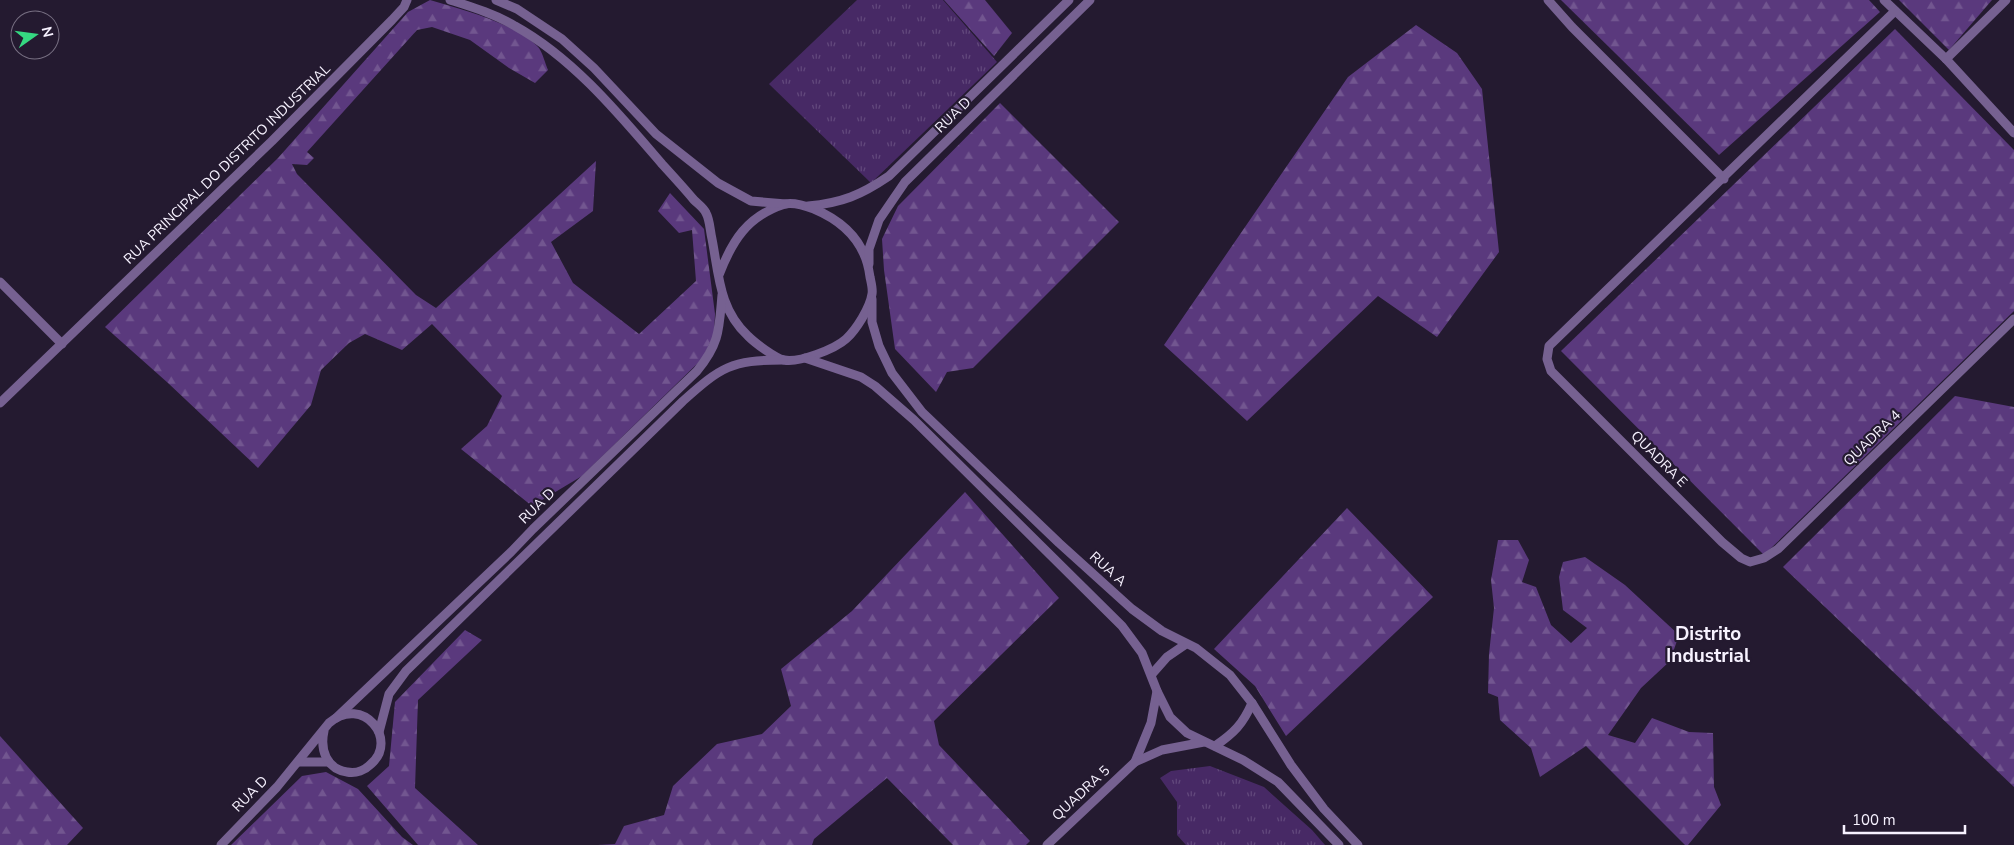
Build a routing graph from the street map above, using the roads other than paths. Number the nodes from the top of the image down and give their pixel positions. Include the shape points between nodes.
1 (406, 0) edge
2 (450, 0) edge
3 (496, 0) edge
4 (1069, 0) edge
5 (1090, 0) edge
6 (1548, 0) edge
7 (1884, 0) edge
8 (2006, 0) edge
9 (1895, 11) junction
10 (562, 39) junction
11 (553, 52) junction
12 (1946, 59) junction
13 (2014, 133) edge
14 (1724, 178) junction
15 (786, 204) junction
16 (805, 206) junction
17 (869, 269) junction
18 (718, 275) junction
19 (0, 282) edge
20 (872, 294) junction
21 (722, 295) junction
22 (2014, 319) edge
23 (62, 344) junction
24 (805, 358) junction
25 (784, 360) junction
26 (0, 403) edge
27 (980, 468) junction
28 (972, 478) junction
29 (511, 552) junction
30 (1742, 558) joint
31 (521, 559) junction
32 (1186, 644) junction
33 (1152, 674) junction
34 (1157, 691) junction
35 (1252, 703) junction
36 (336, 718) junction
37 (324, 731) junction
38 (379, 732) junction
39 (1204, 742) junction
40 (1215, 746) junction
41 (299, 762) junction
42 (329, 762) junction
43 (1135, 762) junction
44 (221, 845) edge
45 (1047, 845) edge
46 (1339, 845) edge
47 (1358, 845) edge

1 - 23 street, RUA PRINCIPAL DO DISTRITO INDUSTRIAL via 392,20 272,141
2 - 11 street via 484,10 516,26
3 - 10 street via 517,9
4 - 16 street, RUA D via 889,176 853,197 830,204
5 - 17 street, RUA D via 905,182 879,220 869,249
6 - 14 street
7 - 9 street
8 - 12 street
9 - 12 street
9 - 14 street, QUADRA E
10 - 11 street
10 - 15 street via 656,134 718,184 751,201
11 - 18 street via 586,82 707,214
12 - 13 street
14 - 30 street, QUADRA E via 1549,346 1547,359 1550,370 1722,542
15 - 16 street
15 - 18 street via 756,218 742,230
16 - 17 street via 846,227 860,245
17 - 20 street
18 - 21 street
19 - 23 street
20 - 24 street via 860,322 845,341
20 - 27 street, RUA A via 872,322 878,346 892,373 922,412
21 - 25 street via 746,334
21 - 29 street, RUA D via 718,336 697,371
22 - 30 street, QUADRA 4 via 1778,549 1750,562
23 - 26 street, RUA PRINCIPAL DO DISTRITO INDUSTRIAL
24 - 25 street
24 - 28 street via 861,377 876,386
25 - 31 street, RUA D via 754,360 729,366 712,376
27 - 28 street
27 - 32 street, RUA A via 1132,609
28 - 33 street via 1122,626 1142,653
29 - 31 street
29 - 36 street, RUA D
31 - 38 street, RUA D via 406,671 388,694
32 - 33 street
32 - 35 street, RUA A via 1215,662
33 - 34 street
34 - 39 street via 1170,717 1187,733
34 - 43 street, QUADRA 5 via 1151,723
35 - 40 street via 1234,733
35 - 47 street, RUA A via 1291,765 1324,809
36 - 37 street
36 - 38 street via 345,714 360,715 373,723
37 - 41 street, RUA D
37 - 42 street via 323,753
38 - 42 street via 379,752 367,768 347,772
39 - 40 street
39 - 43 street, QUADRA 5 via 1162,750
40 - 46 street via 1278,782
41 - 42 street
41 - 44 street, RUA D
43 - 45 street, QUADRA 5

